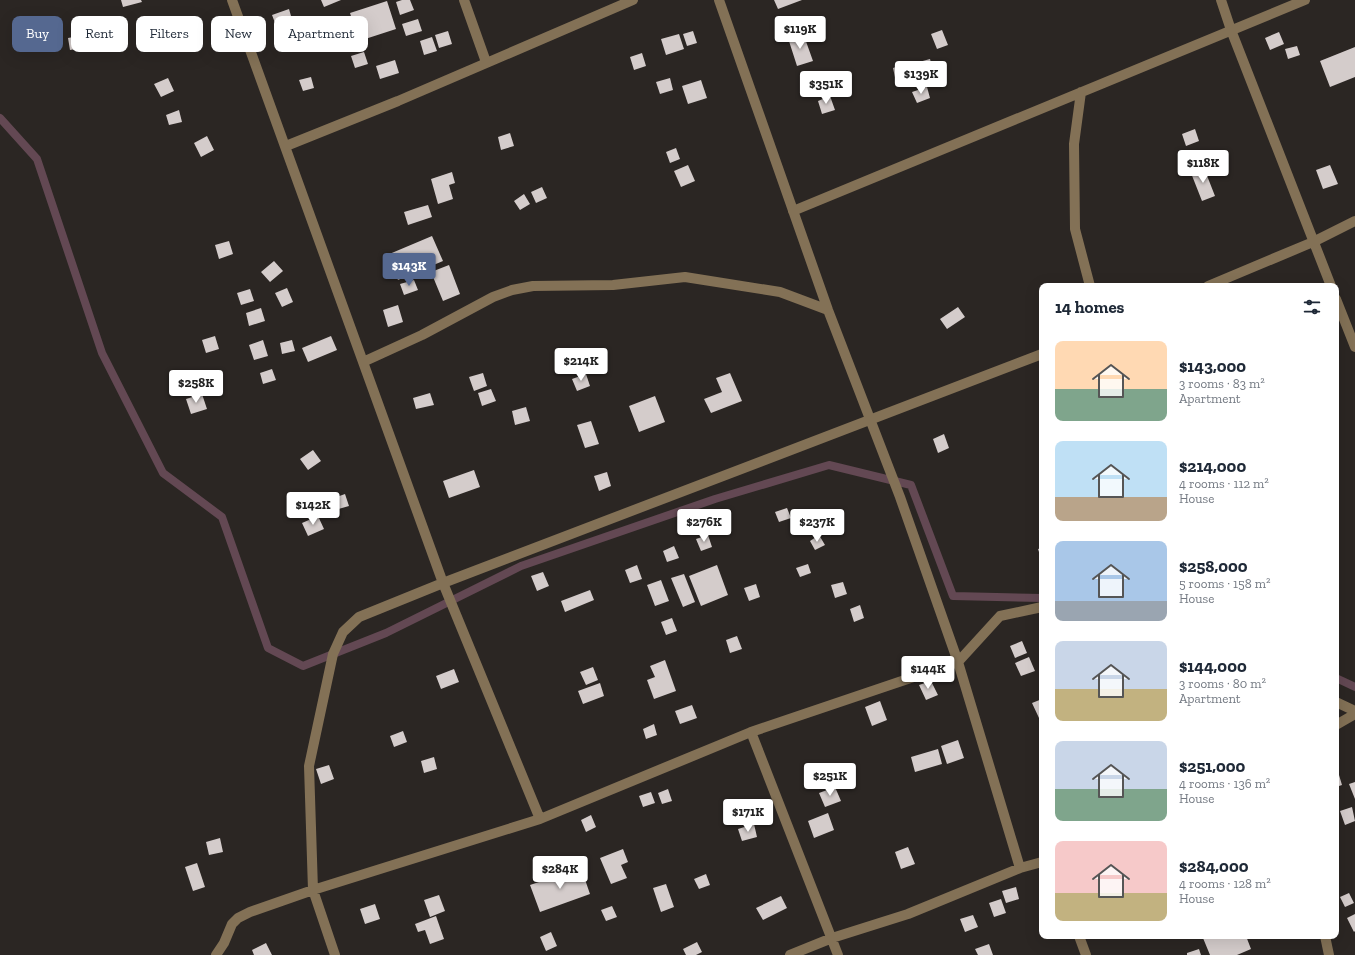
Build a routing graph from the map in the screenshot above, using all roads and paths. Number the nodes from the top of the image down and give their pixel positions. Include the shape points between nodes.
1 (232, 0) edge
2 (464, 0) edge
3 (633, 0) edge
4 (719, 0) edge
5 (1221, 0) edge
6 (1305, 0) edge
7 (1231, 30) junction
8 (486, 62) junction
9 (1081, 92) junction
10 (286, 146) junction
11 (793, 211) junction
12 (1355, 221) edge
13 (1313, 242) junction
14 (1089, 283) edge
15 (1215, 283) edge
16 (1330, 283) edge
17 (1339, 307) edge
18 (828, 310) junction
19 (1355, 347) edge
20 (1039, 355) edge
21 (363, 362) junction
22 (870, 420) junction
23 (442, 583) junction
24 (1039, 609) edge
25 (958, 662) junction
26 (1339, 704) edge
27 (1355, 713) edge
28 (1339, 723) edge
29 (751, 732) junction
30 (540, 818) junction
31 (1039, 863) edge
32 (1020, 868) junction
33 (313, 890) junction
34 (832, 938) junction
35 (1080, 939) edge
36 (1326, 939) edge
37 (216, 955) edge
38 (335, 955) edge
39 (790, 955) edge
40 (838, 955) edge
41 (1086, 955) edge
42 (1329, 955) edge

1 - 10 street
2 - 8 street
3 - 8 street
4 - 11 street
5 - 7 street
6 - 7 street
7 - 9 street
7 - 13 street
8 - 10 street
9 - 11 street
9 - 14 street via 1074,144 1074,229
10 - 21 street
11 - 18 street
12 - 13 street
13 - 15 street
13 - 16 street
17 - 19 street
18 - 21 street via 780,292 685,277 613,285 533,286 493,297 422,335
18 - 22 street
20 - 22 street
21 - 23 street
22 - 23 street
22 - 25 street
23 - 30 street
23 - 33 street via 359,617 343,632 333,654 309,766
24 - 25 street via 1000,616
25 - 29 street
25 - 32 street
26 - 27 street
27 - 28 street
29 - 30 street
29 - 34 street
30 - 33 street
31 - 32 street
32 - 34 street via 908,914
33 - 37 street via 238,918 232,924
33 - 38 street
34 - 39 street
34 - 40 street
35 - 41 street
36 - 42 street

